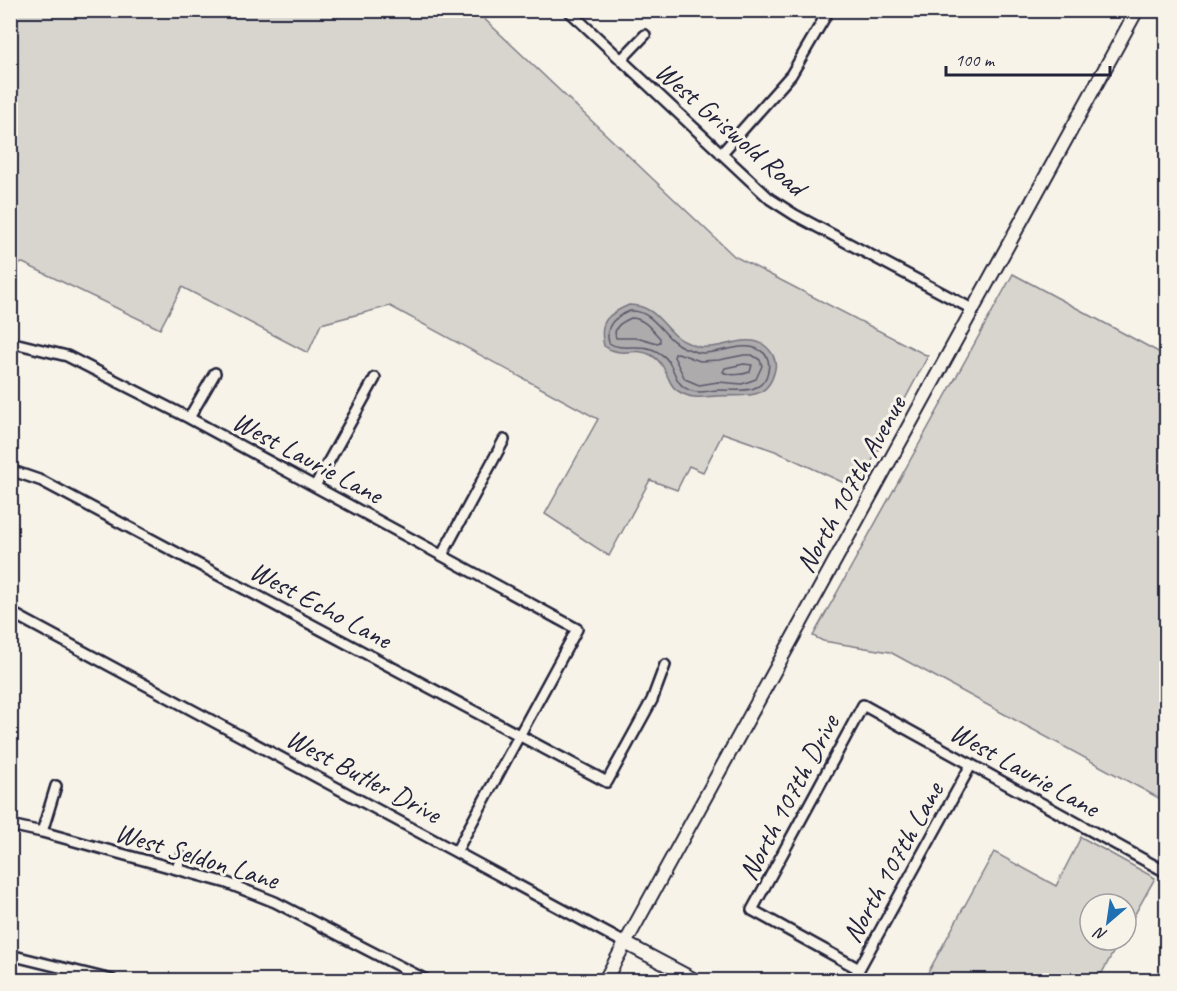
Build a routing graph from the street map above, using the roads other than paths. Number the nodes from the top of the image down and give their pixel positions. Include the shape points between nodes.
1 (568, 10) edge
2 (829, 10) edge
3 (1137, 10) edge
4 (645, 35) dead end
5 (621, 60) junction
6 (721, 154) junction
7 (974, 310) junction
8 (10, 342) edge
9 (215, 373) dead end
10 (375, 378) dead end
11 (189, 418) junction
12 (504, 440) dead end
13 (10, 470) edge
14 (315, 486) junction
15 (442, 555) junction
16 (10, 612) edge
17 (665, 666) dead end
18 (863, 705) joint
19 (520, 735) junction
20 (971, 765) junction
21 (56, 786) dead end
22 (10, 825) edge
23 (42, 832) junction
24 (456, 852) junction
25 (180, 857) dead end
26 (177, 869) junction
27 (1167, 872) edge
28 (626, 943) junction
29 (10, 955) edge
30 (859, 969) junction
31 (112, 981) edge
32 (426, 981) edge
33 (605, 981) edge
34 (695, 981) edge
35 (853, 981) edge

1 - 5 street, West Griswold Road
2 - 6 street via 791,75
3 - 7 street, North 107th Avenue
4 - 5 street
5 - 6 street, West Griswold Road
6 - 7 street, West Griswold Road via 762,192 795,215
7 - 28 street, North 107th Avenue
8 - 11 street, West Laurie Lane via 67,356
9 - 11 street
10 - 14 street
11 - 14 street, West Laurie Lane
12 - 15 street
13 - 19 street, West Echo Lane via 42,481
14 - 15 street, West Laurie Lane
15 - 19 street, West Laurie Lane via 577,629
16 - 24 street, West Butler Drive
17 - 19 street, West Echo Lane via 652,700 608,782
18 - 20 street, West Laurie Lane
18 - 30 street, North 107th Drive via 752,910
19 - 24 street
20 - 27 street, West Laurie Lane
20 - 30 street, North 107th Lane
21 - 23 street
22 - 23 street, West Seldon Lane
23 - 26 street, West Seldon Lane
24 - 28 street, West Butler Drive
25 - 26 street
26 - 32 street, West Seldon Lane via 275,902
28 - 33 street, North 107th Avenue
28 - 34 street, West Butler Drive
29 - 31 street
30 - 35 street, North 107th Lane

